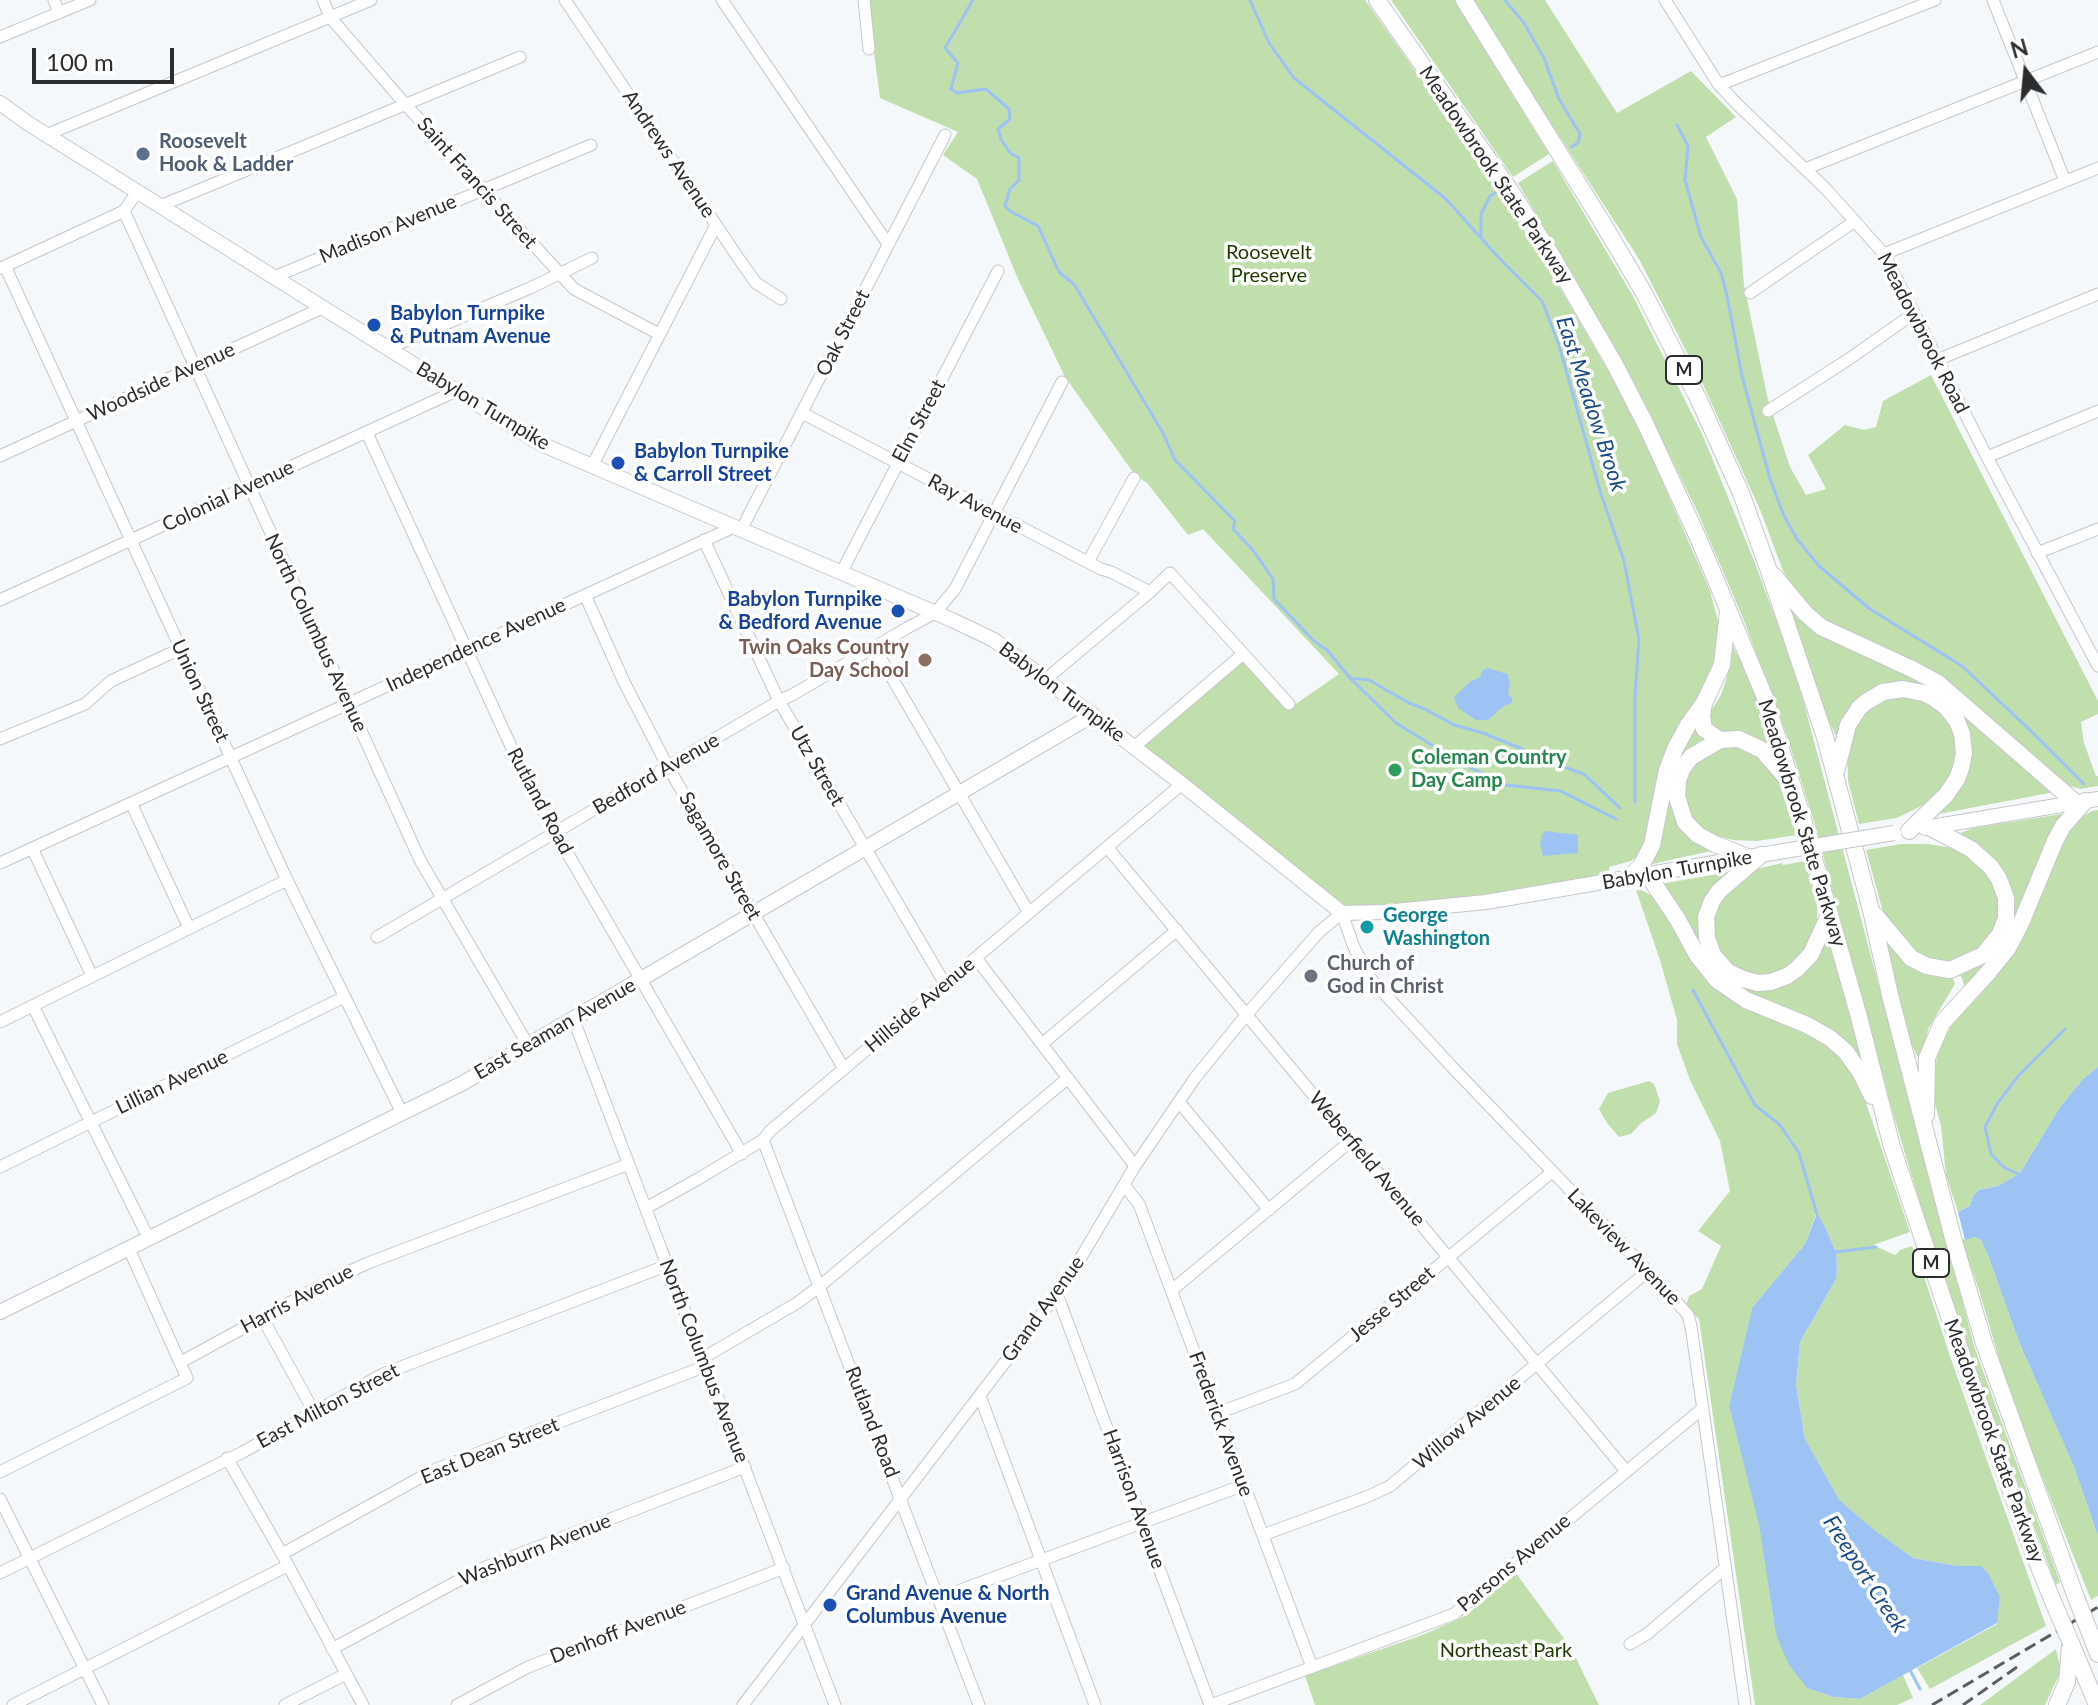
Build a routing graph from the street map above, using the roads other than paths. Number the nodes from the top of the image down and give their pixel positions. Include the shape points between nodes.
1 (54, 0) edge
2 (90, 0) edge
3 (323, 0) edge
4 (371, 0) edge
5 (722, 0) edge
6 (864, 0) edge
7 (1377, 0) edge
8 (1464, 0) edge
9 (1665, 0) edge
10 (1935, 0) edge
11 (1993, 0) edge
12 (567, 1) edge
13 (59, 13) junction
14 (330, 17) junction
15 (0, 37) edge
16 (869, 49) dead end
17 (2098, 52) edge
18 (520, 57) dead end
19 (2025, 81) junction
20 (1719, 85) junction
21 (0, 103) edge
22 (405, 104) junction
23 (46, 135) junction
24 (945, 135) dead end
25 (591, 145) dead end
26 (2098, 168) edge
27 (1805, 169) junction
28 (2065, 181) junction
29 (482, 190) junction
30 (138, 191) junction
31 (160, 206) junction
32 (124, 211) junction
33 (1855, 221) junction
34 (716, 225) junction
35 (888, 244) junction
36 (1884, 254) junction
37 (592, 258) dead end
38 (3, 267) edge
39 (998, 271) dead end
40 (559, 274) junction
41 (274, 277) junction
42 (1750, 293) dead end
43 (2098, 294) edge
44 (781, 299) dead end
45 (322, 308) junction
46 (1913, 314) junction
47 (659, 334) junction
48 (389, 348) junction
49 (1937, 360) junction
50 (194, 367) junction
51 (1062, 382) dead end
52 (456, 391) junction
53 (1768, 411) dead end
54 (2098, 411) edge
55 (802, 413) junction
56 (76, 421) junction
57 (367, 433) junction
58 (0, 456) edge
59 (1987, 457) junction
60 (897, 463) junction
61 (592, 466) junction
62 (1134, 478) dead end
63 (249, 487) junction
64 (994, 514) junction
65 (738, 528) junction
66 (2098, 529) edge
67 (704, 540) junction
68 (131, 541) junction
69 (2037, 553) junction
70 (1088, 562) junction
71 (1769, 571) junction
72 (841, 573) junction
73 (1150, 592) junction
74 (585, 595) junction
75 (0, 600) edge
76 (1728, 609) junction
77 (935, 613) junction
78 (874, 647) junction
79 (180, 649) junction
80 (467, 649) junction
81 (1243, 654) junction
82 (2098, 666) edge
83 (1046, 679) junction
84 (779, 701) junction
85 (1704, 703) junction
86 (348, 704) junction
87 (1289, 704) dead end
88 (1093, 715) junction
89 (0, 739) edge
90 (1720, 740) junction
91 (1134, 747) junction
92 (230, 758) junction
93 (668, 767) junction
94 (1835, 773) junction
95 (1182, 784) junction
96 (1792, 785) junction
97 (959, 793) junction
98 (2086, 801) edge
99 (131, 803) junction
100 (1929, 827) junction
101 (1901, 832) junction
102 (555, 833) junction
103 (1107, 847) junction
104 (32, 848) junction
105 (865, 848) junction
106 (1754, 856) junction
107 (0, 863) edge
108 (1648, 875) junction
109 (1629, 878) junction
110 (287, 880) junction
111 (443, 898) junction
112 (1871, 910) junction
113 (1029, 913) junction
114 (1342, 913) junction
115 (753, 914) junction
116 (1829, 915) junction
117 (189, 928) junction
118 (1177, 930) junction
119 (377, 937) dead end
120 (976, 958) junction
121 (1950, 970) junction
122 (92, 976) junction
123 (640, 979) junction
124 (945, 984) junction
125 (344, 997) junction
126 (33, 1006) junction
127 (1954, 1008) junction
128 (1247, 1014) junction
129 (573, 1018) junction
130 (0, 1022) edge
131 (1042, 1044) junction
132 (528, 1045) junction
133 (844, 1069) junction
134 (1068, 1078) junction
135 (1179, 1102) junction
136 (402, 1113) junction
137 (91, 1122) junction
138 (1888, 1131) junction
139 (1925, 1131) junction
140 (763, 1140) junction
141 (1352, 1140) junction
142 (742, 1154) junction
143 (629, 1164) junction
144 (1135, 1166) junction
145 (0, 1167) edge
146 (1552, 1172) junction
147 (1124, 1185) junction
148 (646, 1208) junction
149 (1269, 1210) junction
150 (149, 1239) junction
151 (129, 1249) junction
152 (1449, 1257) junction
153 (668, 1265) junction
154 (1648, 1271) junction
155 (820, 1286) junction
156 (1172, 1290) junction
157 (1057, 1294) junction
158 (0, 1312) edge
159 (262, 1317) junction
160 (181, 1362) junction
161 (705, 1362) junction
162 (1538, 1364) junction
163 (980, 1396) junction
164 (1702, 1409) junction
165 (314, 1412) junction
166 (1218, 1413) junction
167 (227, 1458) junction
168 (745, 1467) junction
169 (1626, 1471) junction
170 (0, 1472) edge
171 (1244, 1485) junction
172 (0, 1499) edge
173 (902, 1499) junction
174 (1142, 1522) junction
175 (1263, 1535) junction
176 (282, 1554) junction
177 (29, 1558) junction
178 (1041, 1560) junction
179 (287, 1566) junction
180 (784, 1568) junction
181 (1725, 1568) junction
182 (0, 1573) edge
183 (939, 1598) junction
184 (805, 1625) junction
185 (2094, 1636) edge
186 (2071, 1643) junction
187 (1630, 1644) dead end
188 (332, 1649) junction
189 (2098, 1654) edge
190 (1312, 1667) junction
191 (85, 1669) junction
192 (346, 1674) junction
193 (13, 1705) edge
194 (103, 1705) edge
195 (285, 1705) edge
196 (363, 1705) edge
197 (457, 1705) edge
198 (743, 1705) edge
199 (835, 1705) edge
200 (979, 1705) edge
201 (1095, 1705) edge
202 (1210, 1705) edge
203 (1745, 1705) edge
204 (2057, 1705) edge
205 (2097, 1705) edge

1 - 13 street
2 - 13 street
3 - 14 street, Saint Francis Street
4 - 14 street
5 - 35 street
6 - 16 street
7 - 76 highway, Meadowbrook State Parkway / M via 1510,190 1579,301 1646,425
8 - 71 highway, Meadowbrook State Parkway / M via 1664,329 1741,493
9 - 20 street, Meadowbrook Road
10 - 20 street
11 - 19 street
12 - 34 street, Andrews Avenue
13 - 15 street
14 - 22 street, Saint Francis Street
14 - 23 street
17 - 19 street
18 - 22 street
19 - 27 street
19 - 28 street
20 - 27 street, Meadowbrook Road
21 - 23 main road, Babylon Turnpike
22 - 29 street, Saint Francis Street
22 - 31 street
23 - 30 main road, Babylon Turnpike
24 - 35 street, Oak Street
25 - 29 street, Madison Avenue
26 - 28 street
27 - 33 street, Meadowbrook Road
28 - 36 street
29 - 40 street, Saint Francis Street
29 - 41 street, Madison Avenue
30 - 31 main road, Babylon Turnpike
30 - 32 street
31 - 41 main road, Babylon Turnpike
32 - 38 street
32 - 50 street, North Columbus Avenue
33 - 36 street, Meadowbrook Road
33 - 42 street
34 - 44 street, Andrews Avenue via 756,283
34 - 47 street
35 - 55 street, Oak Street
36 - 46 street, Meadowbrook Road
37 - 40 street
38 - 56 street, Union Street
39 - 60 street, Elm Street
40 - 47 street, Saint Francis Street via 574,289
40 - 48 street
41 - 45 main road, Babylon Turnpike
43 - 49 street
45 - 48 main road, Babylon Turnpike
45 - 50 street, Woodside Avenue
46 - 49 street, Meadowbrook Road
46 - 53 street
47 - 61 street
48 - 52 main road, Babylon Turnpike
49 - 59 street, Meadowbrook Road
50 - 56 street, Woodside Avenue
50 - 63 street, North Columbus Avenue
51 - 64 street
52 - 57 street, Colonial Avenue
52 - 61 main road, Babylon Turnpike via 541,444
54 - 59 street
55 - 60 street, Ray Avenue
55 - 65 street, Oak Street
56 - 58 street, Woodside Avenue
56 - 68 street, Union Street
57 - 63 street, Colonial Avenue
57 - 80 street, Rutland Road
59 - 69 street, Meadowbrook Road
60 - 64 street, Ray Avenue
60 - 72 street, Elm Street
61 - 65 main road, Babylon Turnpike
62 - 70 street
63 - 68 street, Colonial Avenue
63 - 86 street, North Columbus Avenue
64 - 70 street, Ray Avenue
64 - 77 street via 955,589
65 - 67 street, Independence Avenue
65 - 72 main road, Babylon Turnpike
66 - 69 street
67 - 74 street, Independence Avenue
67 - 84 street, Utz Street
68 - 75 street, Colonial Avenue
68 - 79 street, Union Street
69 - 82 street, Meadowbrook Road
70 - 73 street, Ray Avenue
71 - 94 highway, Meadowbrook State Parkway / M
71 - 98 highway via 1821,627 1938,683
72 - 77 main road, Babylon Turnpike
73 - 81 street via 1170,573
73 - 83 street
74 - 80 street, Independence Avenue
74 - 93 street, Sagamore Street
76 - 85 highway via 1722,665
76 - 96 highway, Meadowbrook State Parkway / M via 1764,695
77 - 78 street, Bedford Avenue
77 - 83 main road, Babylon Turnpike via 994,640
78 - 84 street, Bedford Avenue
78 - 97 street
79 - 89 street via 111,681 85,704
79 - 92 street, Union Street
80 - 86 street, Independence Avenue
80 - 102 street, Rutland Road
81 - 87 street
81 - 91 street
83 - 88 main road, Babylon Turnpike
84 - 93 street, Bedford Avenue
84 - 105 street, Utz Street
85 - 90 highway via 1704,729
85 - 109 highway via 1675,749 1649,853
86 - 92 street, Independence Avenue
86 - 111 street, North Columbus Avenue
88 - 91 main road, Babylon Turnpike
88 - 97 main road, East Seaman Avenue
90 - 96 highway via 1739,739 1762,750
90 - 106 highway via 1691,757 1682,769 1677,797 1681,816 1698,835
91 - 95 main road, Babylon Turnpike
92 - 99 street, Independence Avenue
92 - 110 street, Union Street
93 - 102 street, Bedford Avenue
93 - 115 street, Sagamore Street
94 - 101 highway via 1848,725 1859,708 1883,692 1923,693 1947,708 1962,734 1964,753 1957,779 1946,795
94 - 112 highway, Meadowbrook State Parkway / M
95 - 103 street, Hillside Avenue
95 - 114 main road, Babylon Turnpike
96 - 116 highway, Meadowbrook State Parkway / M
97 - 105 main road, East Seaman Avenue
97 - 113 street
98 - 100 main road, Babylon Turnpike
98 - 127 highway via 2055,841 2008,948
99 - 104 street, Independence Avenue
99 - 117 street
100 - 101 main road, Babylon Turnpike
100 - 121 highway via 1984,859 2006,898 2006,918 1994,944
101 - 106 main road, Babylon Turnpike, bridge
102 - 111 street, Bedford Avenue
102 - 123 street, Rutland Road
103 - 113 street, Hillside Avenue
103 - 118 street, Weberfield Avenue
104 - 107 street, Independence Avenue
104 - 122 street
105 - 115 main road, East Seaman Avenue
105 - 124 street, Utz Street
106 - 108 main road, Babylon Turnpike
106 - 116 highway via 1719,891 1706,917 1713,955 1728,972 1758,983 1787,976 1811,954
108 - 109 main road, Babylon Turnpike
108 - 138 highway via 1717,980 1746,1000 1807,1025 1846,1052
109 - 114 main road, Babylon Turnpike via 1486,902
110 - 117 street
110 - 125 street, Union Street
111 - 119 street, Bedford Avenue
111 - 132 street, North Columbus Avenue
112 - 121 highway via 1911,958
112 - 139 highway, Meadowbrook State Parkway / M
113 - 120 street, Hillside Avenue
114 - 128 street, Grand Avenue
114 - 146 street, Lakeview Avenue via 1369,977
115 - 123 main road, East Seaman Avenue
115 - 133 street, Sagamore Street
116 - 138 highway, Meadowbrook State Parkway / M
117 - 122 street
118 - 128 street, Weberfield Avenue
118 - 131 street
120 - 124 street, Hillside Avenue
120 - 131 street
121 - 127 highway via 1959,981
122 - 126 street
123 - 129 main road, East Seaman Avenue
123 - 142 street, Rutland Road
124 - 133 street, Hillside Avenue
125 - 136 street, Union Street
125 - 137 street, Lillian Avenue
126 - 130 street
126 - 137 street
127 - 139 highway via 1927,1058
128 - 135 street, Grand Avenue
128 - 141 street, Weberfield Avenue
129 - 132 main road, East Seaman Avenue
129 - 143 street, North Columbus Avenue
131 - 134 street
132 - 136 main road, East Seaman Avenue
133 - 140 street, Hillside Avenue
134 - 144 street
134 - 155 street, East Dean Street
135 - 144 street, Grand Avenue
135 - 149 street
136 - 150 main road, East Seaman Avenue
137 - 145 street, Lillian Avenue
137 - 150 street
138 - 186 highway, Meadowbrook State Parkway / M, bridge via 1965,1364
139 - 185 highway, Meadowbrook State Parkway / M, bridge via 1984,1343
140 - 142 street, Hillside Avenue
140 - 155 street, Rutland Road
141 - 149 street
141 - 152 street, Weberfield Avenue
142 - 148 street, Hillside Avenue
143 - 148 street, North Columbus Avenue
143 - 159 street, Harris Avenue via 368,1263
144 - 147 street, Grand Avenue
146 - 152 street, Jesse Street
146 - 154 street, Lakeview Avenue
147 - 156 street, Frederick Avenue via 1139,1204
147 - 157 street, Grand Avenue
148 - 153 street, North Columbus Avenue
149 - 156 street
150 - 151 main road, East Seaman Avenue
151 - 158 main road, East Seaman Avenue
151 - 160 street
152 - 162 street, Weberfield Avenue
152 - 166 street, Jesse Street via 1295,1384
153 - 161 street, North Columbus Avenue
153 - 165 street, East Milton Street via 394,1370
154 - 162 street, Willow Avenue
154 - 164 street, Lakeview Avenue via 1688,1315
155 - 161 street, East Dean Street
155 - 173 street, Rutland Road
156 - 166 street, Frederick Avenue
157 - 163 street, Grand Avenue
157 - 174 street, Harrison Avenue
159 - 160 street, Harris Avenue
159 - 165 street
160 - 170 street via 187,1378
161 - 168 street, North Columbus Avenue
161 - 176 street, East Dean Street via 434,1470
162 - 169 street, Weberfield Avenue
162 - 175 street, Willow Avenue via 1390,1486
163 - 173 street, Grand Avenue
163 - 178 street
164 - 169 street, Parsons Avenue
164 - 181 street, Lakeview Avenue
165 - 167 street, East Milton Street
166 - 171 street, Frederick Avenue
167 - 176 street
167 - 177 street, East Milton Street
168 - 180 street, North Columbus Avenue
168 - 188 street, Washburn Avenue via 478,1570
169 - 190 street, Parsons Avenue via 1454,1614
171 - 174 street
171 - 175 street, Frederick Avenue
172 - 177 street
173 - 183 street, Rutland Road
173 - 184 street, Grand Avenue
174 - 178 street
174 - 202 street, Harrison Avenue
175 - 190 street, Frederick Avenue
176 - 179 street
177 - 182 street, East Milton Street
177 - 191 street
178 - 183 street
178 - 201 street
179 - 188 street
179 - 191 street
180 - 184 street, North Columbus Avenue
180 - 197 street, Denhoff Avenue via 528,1667
181 - 187 street
181 - 203 street, Lakeview Avenue
183 - 200 street, Rutland Road
184 - 198 street, Grand Avenue
184 - 199 street, North Columbus Avenue
185 - 189 highway, Meadowbrook State Parkway / M
186 - 204 highway via 2067,1682
186 - 205 highway, Meadowbrook State Parkway / M
188 - 192 street
190 - 202 street, Parsons Avenue
191 - 193 street
191 - 194 street
192 - 195 street
192 - 196 street

